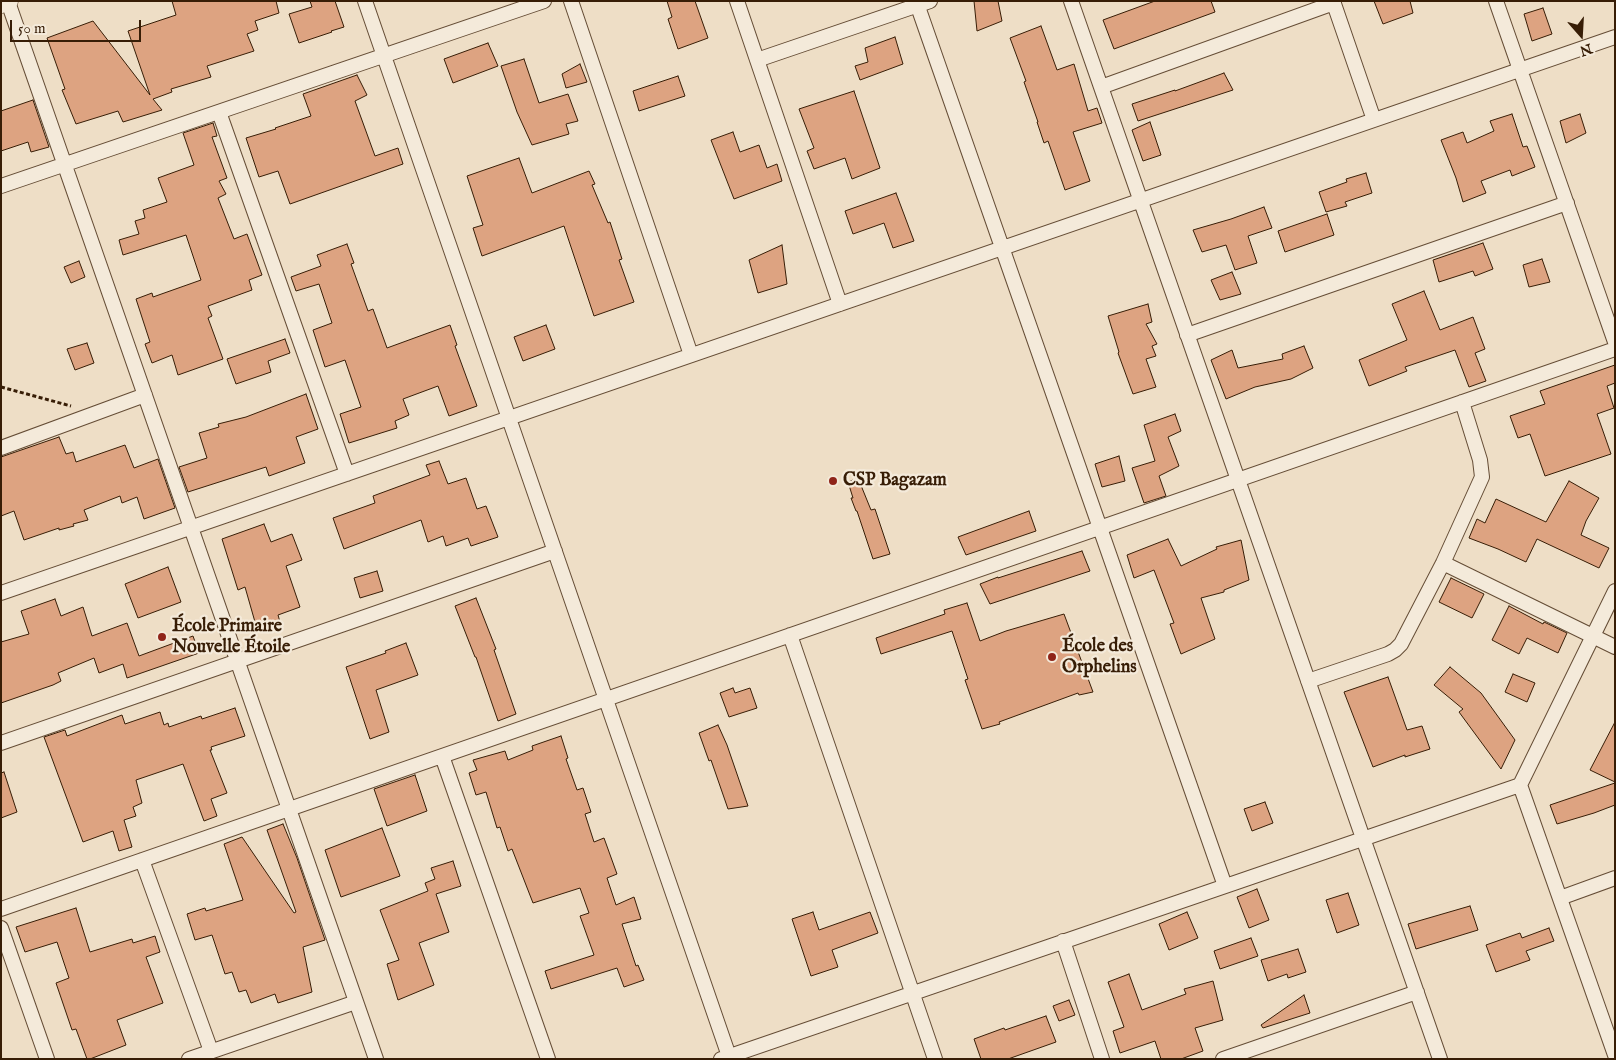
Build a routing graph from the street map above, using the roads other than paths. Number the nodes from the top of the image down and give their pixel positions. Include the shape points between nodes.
1 (366, 1) edge
2 (544, 1) edge
3 (571, 1) edge
4 (737, 1) edge
5 (1071, 1) edge
6 (1496, 1) edge
7 (9, 2) edge
8 (1333, 2) edge
9 (921, 3) edge
10 (1, 4) edge
11 (1615, 37) edge
12 (384, 56) junction
13 (757, 60) junction
14 (1520, 70) junction
15 (1101, 88) junction
16 (219, 112) junction
17 (1374, 120) junction
18 (65, 164) junction
19 (1, 186) edge
20 (1140, 200) junction
21 (1566, 203) junction
22 (1002, 248) junction
23 (840, 304) junction
24 (1187, 334) junction
25 (1615, 342) edge
26 (1615, 349) edge
27 (691, 355) junction
28 (145, 395) junction
29 (1462, 402) junction
30 (509, 418) junction
31 (1, 448) edge
32 (347, 474) junction
33 (1238, 480) junction
34 (191, 528) junction
35 (1100, 528) junction
36 (555, 551) junction
37 (1443, 563) junction
38 (1615, 591) edge
39 (1, 593) edge
40 (790, 635) junction
41 (1592, 636) junction
42 (1615, 647) edge
43 (238, 661) junction
44 (1308, 681) junction
45 (606, 699) junction
46 (1, 743) edge
47 (442, 756) junction
48 (1520, 785) junction
49 (289, 809) junction
50 (1363, 839) junction
51 (142, 860) junction
52 (1615, 878) edge
53 (1224, 886) junction
54 (1560, 898) junction
55 (1, 909) edge
56 (1, 928) edge
57 (1063, 942) junction
58 (1417, 992) junction
59 (912, 993) junction
60 (356, 1002) junction
61 (212, 1051) junction
62 (1615, 1055) edge
63 (727, 1058) edge
64 (47, 1059) edge
65 (189, 1059) edge
66 (376, 1059) edge
67 (548, 1059) edge
68 (934, 1059) edge
69 (1102, 1059) edge
70 (1223, 1059) edge
71 (1440, 1059) edge

1 - 12 street
2 - 12 street
3 - 27 street
4 - 13 street
5 - 15 street
6 - 14 street
7 - 10 street
7 - 18 street
8 - 15 street
8 - 17 street
9 - 13 street
9 - 22 street
11 - 14 street
12 - 16 street
12 - 30 street
13 - 23 street
14 - 17 street
14 - 21 street
15 - 20 street
16 - 18 street
16 - 32 street
17 - 20 street
18 - 19 street
18 - 28 street
20 - 22 street
20 - 24 street
21 - 24 street
21 - 25 street
22 - 23 street
22 - 35 street
23 - 27 street
24 - 33 street
26 - 29 street
27 - 30 street
28 - 31 street
28 - 34 street
29 - 33 street
29 - 37 street via 1482,477
30 - 32 street
30 - 36 street
32 - 34 street
33 - 35 street
33 - 44 street
34 - 39 street
34 - 43 street
35 - 40 street
35 - 53 street
36 - 43 street
36 - 45 street
37 - 41 street
37 - 44 street via 1395,650
38 - 41 street
40 - 45 street
40 - 59 street
41 - 42 street
41 - 48 street
43 - 46 street
43 - 49 street
44 - 50 street
45 - 47 street
45 - 63 street
47 - 49 street
47 - 67 street
48 - 50 street
48 - 54 street
49 - 51 street
49 - 60 street
50 - 53 street
50 - 58 street
51 - 55 street
51 - 61 street
52 - 54 street
53 - 57 street
54 - 62 street
56 - 64 street
57 - 59 street
57 - 69 street
58 - 70 street
58 - 71 street
59 - 63 street
59 - 68 street
60 - 61 street
60 - 66 street
61 - 65 street

